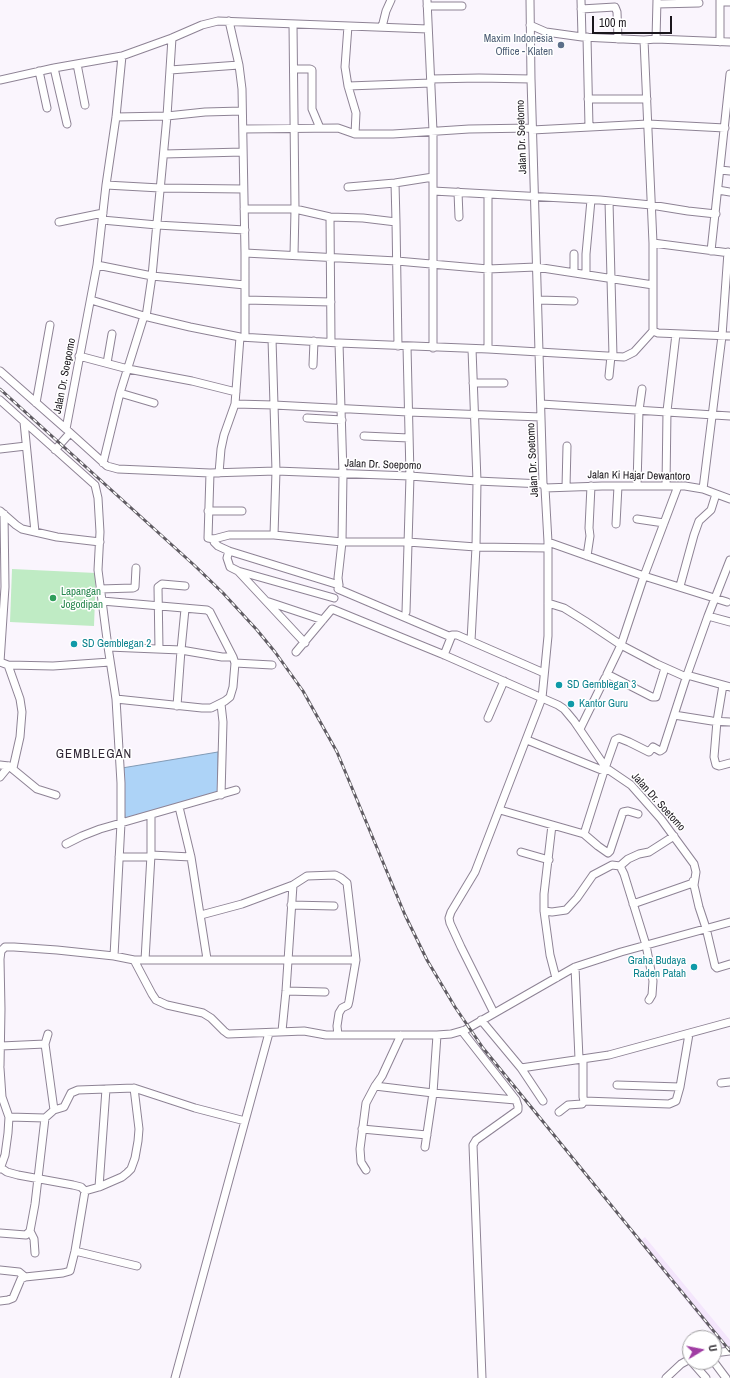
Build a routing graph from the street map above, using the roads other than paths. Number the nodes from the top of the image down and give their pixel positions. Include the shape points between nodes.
1 (391, 0) edge
2 (530, 0) edge
3 (581, 0) edge
4 (720, 1) edge
5 (657, 2) edge
6 (730, 2) edge
7 (427, 3) edge
8 (699, 3) dead end
9 (462, 6) dead end
10 (581, 9) junction
11 (229, 21) junction
12 (293, 24) junction
13 (530, 25) junction
14 (348, 26) junction
15 (382, 27) junction
16 (428, 29) junction
17 (546, 32) junction
18 (530, 37) junction
19 (584, 37) junction
20 (172, 38) junction
21 (618, 39) junction
22 (656, 39) junction
23 (644, 40) junction
24 (720, 42) junction
25 (730, 42) edge
26 (122, 56) junction
27 (77, 64) junction
28 (238, 65) junction
29 (54, 68) junction
30 (294, 69) junction
31 (170, 70) junction
32 (39, 71) junction
33 (730, 74) edge
34 (531, 79) junction
35 (0, 80) edge
36 (431, 81) junction
37 (348, 86) junction
38 (588, 99) junction
39 (647, 99) junction
40 (86, 105) dead end
41 (47, 108) dead end
42 (242, 111) junction
43 (167, 116) junction
44 (116, 117) junction
45 (67, 124) dead end
46 (648, 124) junction
47 (589, 127) junction
48 (295, 128) junction
49 (320, 128) junction
50 (724, 128) junction
51 (243, 129) junction
52 (532, 129) junction
53 (433, 131) junction
54 (355, 134) junction
55 (726, 146) edge
56 (243, 152) junction
57 (164, 154) junction
58 (720, 170) junction
59 (730, 171) edge
60 (432, 178) junction
61 (395, 183) junction
62 (106, 185) junction
63 (348, 187) dead end
64 (160, 188) junction
65 (244, 189) junction
66 (718, 190) junction
67 (433, 191) junction
68 (458, 192) junction
69 (730, 192) edge
70 (488, 194) junction
71 (535, 197) junction
72 (591, 200) junction
73 (610, 201) junction
74 (651, 205) junction
75 (244, 209) junction
76 (295, 209) junction
77 (716, 214) junction
78 (103, 217) junction
79 (330, 217) junction
80 (459, 218) dead end
81 (59, 222) dead end
82 (396, 222) junction
83 (157, 225) junction
84 (244, 230) junction
85 (653, 243) junction
86 (711, 251) junction
87 (729, 252) edge
88 (245, 254) junction
89 (574, 254) dead end
90 (294, 255) junction
91 (330, 257) junction
92 (397, 261) junction
93 (432, 264) junction
94 (97, 265) junction
95 (536, 267) junction
96 (488, 269) junction
97 (574, 272) junction
98 (586, 274) junction
99 (152, 276) junction
100 (610, 279) junction
101 (245, 285) junction
102 (653, 285) junction
103 (91, 300) junction
104 (245, 300) junction
105 (538, 300) junction
106 (574, 301) dead end
107 (331, 302) junction
108 (145, 316) junction
109 (50, 325) dead end
110 (653, 331) junction
111 (112, 334) dead end
112 (676, 334) junction
113 (722, 336) junction
114 (730, 336) edge
115 (242, 337) junction
116 (272, 339) junction
117 (314, 341) junction
118 (331, 342) junction
119 (340, 343) junction
120 (398, 346) junction
121 (406, 346) junction
122 (433, 348) junction
123 (472, 349) junction
124 (488, 349) junction
125 (539, 352) junction
126 (80, 356) junction
127 (612, 356) junction
128 (106, 363) junction
129 (313, 366) dead end
130 (128, 369) junction
131 (0, 371) edge
132 (609, 376) dead end
133 (473, 383) junction
134 (504, 383) dead end
135 (642, 389) dead end
136 (236, 392) junction
137 (120, 393) junction
138 (0, 400) edge
139 (36, 403) junction
140 (154, 403) dead end
141 (235, 404) junction
142 (542, 404) junction
143 (274, 405) junction
144 (342, 409) junction
145 (639, 410) junction
146 (667, 411) junction
147 (408, 412) junction
148 (474, 414) junction
149 (712, 414) junction
150 (730, 416) edge
151 (541, 417) junction
152 (307, 418) dead end
153 (342, 420) junction
154 (24, 422) junction
155 (68, 431) junction
156 (364, 436) dead end
157 (409, 438) junction
158 (26, 446) junction
159 (567, 446) dead end
160 (0, 449) edge
161 (55, 450) junction
162 (103, 463) junction
163 (276, 471) junction
164 (210, 473) junction
165 (219, 473) junction
166 (343, 474) junction
167 (410, 476) junction
168 (477, 481) junction
169 (544, 486) junction
170 (591, 486) junction
171 (618, 486) junction
172 (638, 486) junction
173 (666, 486) junction
174 (678, 486) junction
175 (566, 487) junction
176 (703, 489) junction
177 (716, 494) junction
178 (730, 499) edge
179 (242, 510) dead end
180 (208, 511) junction
181 (2, 512) edge
182 (637, 519) dead end
183 (664, 522) junction
184 (616, 524) dead end
185 (35, 532) junction
186 (274, 535) junction
187 (214, 539) junction
188 (100, 542) junction
189 (342, 542) junction
190 (408, 542) junction
191 (548, 545) junction
192 (476, 547) junction
193 (229, 551) junction
194 (587, 556) junction
195 (730, 560) edge
196 (136, 568) dead end
197 (2, 570) edge
198 (238, 571) junction
199 (644, 576) junction
200 (185, 586) dead end
201 (680, 586) junction
202 (339, 587) junction
203 (100, 589) junction
204 (334, 598) junction
205 (715, 598) junction
206 (102, 601) junction
207 (266, 601) junction
208 (727, 602) dead end
209 (548, 603) junction
210 (2, 605) edge
211 (159, 607) junction
212 (185, 609) junction
213 (332, 609) junction
214 (406, 612) dead end
215 (708, 616) junction
216 (323, 620) junction
217 (730, 622) edge
218 (451, 637) junction
219 (471, 641) junction
220 (305, 643) junction
221 (621, 645) junction
222 (108, 647) junction
223 (159, 649) junction
224 (181, 650) junction
225 (296, 652) dead end
226 (444, 655) junction
227 (234, 660) junction
228 (0, 662) edge
229 (110, 662) junction
230 (8, 665) junction
231 (272, 665) dead end
232 (665, 668) junction
233 (544, 673) junction
234 (686, 676) junction
235 (605, 678) dead end
236 (504, 681) junction
237 (726, 686) edge
238 (542, 698) junction
239 (116, 699) junction
240 (221, 704) junction
241 (178, 706) junction
242 (674, 715) junction
243 (488, 718) dead end
244 (717, 722) junction
245 (730, 722) edge
246 (580, 729) junction
247 (527, 740) junction
248 (730, 763) edge
249 (0, 765) edge
250 (11, 767) junction
251 (605, 769) junction
252 (0, 777) edge
253 (236, 790) dead end
254 (56, 794) dead end
255 (220, 795) junction
256 (179, 807) junction
257 (500, 810) junction
258 (151, 814) junction
259 (638, 814) dead end
260 (121, 823) junction
261 (552, 825) junction
262 (584, 834) junction
263 (674, 836) junction
264 (66, 844) dead end
265 (521, 852) dead end
266 (119, 856) junction
267 (151, 856) junction
268 (191, 857) junction
269 (548, 860) junction
270 (620, 866) junction
271 (694, 884) junction
272 (293, 885) junction
273 (633, 904) junction
274 (291, 905) junction
275 (334, 906) dead end
276 (544, 911) junction
277 (200, 915) junction
278 (730, 922) edge
279 (706, 928) junction
280 (646, 945) junction
281 (114, 956) junction
282 (207, 959) junction
283 (134, 960) junction
284 (145, 960) junction
285 (288, 960) junction
286 (356, 960) junction
287 (730, 964) edge
288 (575, 967) junction
289 (556, 978) junction
290 (286, 991) junction
291 (325, 992) dead end
292 (649, 1000) dead end
293 (494, 1013) junction
294 (481, 1020) junction
295 (730, 1022) edge
296 (282, 1031) junction
297 (462, 1031) junction
298 (269, 1033) junction
299 (48, 1034) dead end
300 (689, 1034) junction
301 (338, 1035) junction
302 (401, 1035) junction
303 (437, 1035) junction
304 (0, 1042) edge
305 (45, 1044) junction
306 (581, 1059) junction
307 (0, 1067) edge
308 (521, 1068) junction
309 (730, 1082) edge
310 (721, 1083) dead end
311 (617, 1085) dead end
312 (375, 1086) junction
313 (680, 1087) junction
314 (134, 1088) junction
315 (106, 1089) junction
316 (433, 1092) junction
317 (1, 1097) edge
318 (516, 1100) junction
319 (584, 1101) junction
320 (543, 1102) dead end
321 (54, 1110) junction
322 (559, 1112) dead end
323 (9, 1116) junction
324 (45, 1118) junction
325 (245, 1121) junction
326 (362, 1129) junction
327 (427, 1135) junction
328 (425, 1147) dead end
329 (0, 1168) edge
330 (366, 1170) dead end
331 (38, 1179) junction
332 (99, 1187) junction
333 (84, 1191) junction
334 (30, 1231) junction
335 (0, 1233) edge
336 (75, 1251) junction
337 (35, 1254) dead end
338 (137, 1266) dead end
339 (0, 1270) edge
340 (25, 1277) junction
341 (0, 1301) edge
342 (682, 1363) edge
343 (699, 1370) edge
344 (176, 1378) edge
345 (482, 1378) edge
346 (666, 1378) edge
347 (706, 1378) edge

1 - 15 street
2 - 13 street, Jalan Dr. Soetomo
3 - 10 street
4 - 6 street
4 - 24 street
5 - 8 street
5 - 22 street
7 - 9 street
7 - 16 street
10 - 19 street
10 - 21 street via 615,7
11 - 12 street
11 - 20 street via 202,25
11 - 28 street
12 - 14 street
12 - 30 street
13 - 17 street
13 - 18 street, Jalan Dr. Soetomo
14 - 15 street
14 - 37 street via 345,67
15 - 16 street
16 - 36 street
17 - 18 street
17 - 19 street
18 - 34 street, Jalan Dr. Soetomo
19 - 21 street
19 - 38 street
20 - 26 street
20 - 31 street
21 - 23 street
22 - 23 street
22 - 24 street
23 - 39 street
24 - 25 street
26 - 27 street
26 - 44 street, Jalan Dr. Soepomo
27 - 29 street
27 - 40 street
28 - 31 street
28 - 42 street
29 - 32 street
29 - 45 street
30 - 48 street
30 - 49 street via 312,70 312,109
31 - 43 street
32 - 35 street
32 - 41 street
33 - 50 street
34 - 36 street via 478,78
34 - 52 street, Jalan Dr. Soetomo
36 - 37 street
36 - 53 street
37 - 54 street via 356,113
38 - 39 street
38 - 47 street
39 - 46 street
42 - 43 street
42 - 51 street
43 - 44 street
43 - 57 street
44 - 62 street, Jalan Dr. Soepomo
46 - 47 street
46 - 50 street
46 - 74 street
47 - 52 street
48 - 49 street
48 - 51 street
48 - 76 street
49 - 54 street via 342,128
50 - 55 street
51 - 56 street
52 - 53 street
52 - 71 street, Jalan Dr. Soetomo
53 - 54 street
53 - 60 street
55 - 58 street
56 - 57 street
56 - 65 street
57 - 64 street
58 - 59 street
58 - 66 street
60 - 61 street
60 - 67 street
61 - 63 street
61 - 82 street
62 - 64 street
62 - 78 street, Jalan Dr. Soepomo
64 - 65 street
64 - 83 street
65 - 75 street
66 - 69 street
66 - 77 street
67 - 68 street
67 - 93 street
68 - 70 street
68 - 80 street
70 - 71 street
70 - 96 street
71 - 72 street
71 - 95 street, Jalan Dr. Soetomo
72 - 73 street
72 - 98 street
73 - 74 street
73 - 100 street
74 - 77 street
74 - 85 street
75 - 76 street
75 - 84 street
76 - 79 street
76 - 90 street
77 - 86 street
78 - 81 street
78 - 83 street
78 - 94 street, Jalan Dr. Soepomo
79 - 82 street
79 - 91 street
82 - 92 street
83 - 84 street
83 - 99 street
84 - 88 street
85 - 86 street
85 - 102 street
86 - 87 street
87 - 113 street
88 - 90 street
88 - 101 street
89 - 97 street
90 - 91 street
91 - 92 street
91 - 107 street
92 - 93 street
92 - 120 street
93 - 96 street
93 - 122 street
94 - 99 street
94 - 103 street, Jalan Dr. Soepomo
95 - 96 street
95 - 97 street
95 - 105 street, Jalan Dr. Soetomo
96 - 124 street
97 - 98 street
98 - 100 street
99 - 101 street
99 - 108 street
100 - 102 street
100 - 127 street
101 - 104 street
102 - 110 street
103 - 108 street
103 - 126 street, Jalan Dr. Soepomo
104 - 107 street
104 - 115 street
105 - 106 street
105 - 125 street, Jalan Dr. Soetomo
107 - 118 street
108 - 115 street
108 - 130 street
109 - 139 street
110 - 112 street
110 - 127 street via 629,355
111 - 128 street
112 - 113 street
112 - 146 street
113 - 114 street
113 - 149 street
115 - 116 street
115 - 136 street
116 - 117 street
116 - 143 street
117 - 118 street
117 - 129 street
118 - 119 street
119 - 120 street
119 - 144 street
120 - 121 street
121 - 122 street
121 - 147 street
122 - 123 street
123 - 124 street
123 - 133 street
124 - 125 street
125 - 127 street
125 - 142 street, Jalan Dr. Soetomo
126 - 128 street
126 - 155 street, Jalan Dr. Soepomo
127 - 132 street
128 - 130 street
130 - 136 street
130 - 137 street
131 - 139 street
133 - 134 street
133 - 148 street
135 - 145 street
136 - 141 street
137 - 140 street
137 - 162 street
138 - 154 street
139 - 155 street
141 - 143 street
141 - 165 street via 224,435
142 - 145 street
142 - 151 street, Jalan Dr. Soetomo
143 - 144 street
143 - 163 street
144 - 147 street
144 - 153 street
145 - 146 street
145 - 172 street
146 - 149 street
146 - 173 street
147 - 148 street
147 - 157 street
148 - 151 street
148 - 168 street
149 - 150 street
149 - 176 street
151 - 169 street, Jalan Dr. Soetomo
152 - 153 street
153 - 166 street
154 - 158 street
154 - 161 street
155 - 161 street
155 - 162 street, Jalan Dr. Soepomo
156 - 157 street
157 - 167 street
158 - 160 street
158 - 185 street
159 - 175 street
161 - 188 street via 95,485
162 - 164 street, Jalan Dr. Soepomo via 118,469
163 - 165 street, Jalan Dr. Soepomo
163 - 166 street, Jalan Dr. Soepomo
163 - 186 street
164 - 165 street, Jalan Dr. Soepomo
164 - 180 street
166 - 167 street, Jalan Dr. Soepomo
166 - 189 street
167 - 168 street, Jalan Dr. Soepomo
167 - 190 street
168 - 169 street, Jalan Dr. Soepomo
168 - 192 street
169 - 175 street, Jalan Ki Hajar Dewantoro
169 - 191 street, Jalan Dr. Soetomo
170 - 171 street, Jalan Ki Hajar Dewantoro
170 - 175 street, Jalan Ki Hajar Dewantoro
170 - 194 street
171 - 172 street, Jalan Ki Hajar Dewantoro
171 - 184 street
172 - 173 street, Jalan Ki Hajar Dewantoro
173 - 174 street, Jalan Ki Hajar Dewantoro
174 - 176 street, Jalan Ki Hajar Dewantoro
174 - 183 street
176 - 177 street, Jalan Ki Hajar Dewantoro
177 - 178 street, Jalan Ki Hajar Dewantoro
177 - 201 street via 711,510 699,521
179 - 180 street
180 - 187 street via 208,538
181 - 185 street via 22,529
181 - 197 street
182 - 183 street
183 - 199 street
185 - 188 street
186 - 187 street via 229,535
186 - 189 street
187 - 193 street via 218,546
188 - 203 street
189 - 190 street
189 - 202 street
190 - 192 street
190 - 214 street
191 - 192 street
191 - 194 street
191 - 209 street, Jalan Dr. Soetomo
192 - 219 street
193 - 198 street via 228,564
193 - 202 street
194 - 199 street
195 - 205 street
196 - 203 street via 135,587
197 - 210 street
198 - 204 street
198 - 207 street
199 - 201 street
199 - 221 street
200 - 211 street via 159,585
201 - 205 street
202 - 204 street
202 - 218 street
203 - 206 street
204 - 213 street
205 - 208 street
205 - 215 street
206 - 211 street
206 - 222 street
207 - 216 street
207 - 220 street
209 - 221 street via 564,608
209 - 233 street, Jalan Dr. Soetomo via 548,644
210 - 228 street
211 - 212 street
211 - 223 street
212 - 224 street
212 - 227 street via 210,612
213 - 216 street
213 - 226 street
215 - 217 street
215 - 234 street
216 - 220 street
218 - 219 street via 457,635
218 - 226 street
219 - 233 street
220 - 225 street
221 - 232 street
221 - 232 street via 607,674 656,697
222 - 223 street
222 - 229 street
223 - 224 street
224 - 227 street
224 - 241 street
226 - 236 street
227 - 231 street
227 - 240 street via 233,687 230,697
228 - 230 street
229 - 230 street via 53,666
229 - 239 street
230 - 250 street via 22,712 20,737
232 - 234 street
233 - 238 street, Jalan Dr. Soetomo
234 - 237 street
234 - 242 street
235 - 246 street
236 - 238 street
236 - 243 street
237 - 244 street
238 - 246 street, Jalan Dr. Soetomo via 564,709
238 - 247 street
239 - 241 street
239 - 260 street
240 - 241 street via 211,708
240 - 255 street via 223,722
242 - 244 street
242 - 251 street via 662,751 653,748 649,752 617,739
244 - 245 street
244 - 248 street via 715,763 719,766
246 - 251 street, Jalan Dr. Soetomo
247 - 251 street
247 - 257 street
249 - 250 street
250 - 252 street
250 - 254 street via 37,789
251 - 262 street
251 - 263 street, Jalan Dr. Soetomo via 631,785
253 - 255 street
255 - 256 street
256 - 258 street
256 - 268 street
257 - 261 street
257 - 293 street via 475,872 449,918
258 - 260 street
258 - 267 street
259 - 262 street via 623,812 609,852
260 - 264 street via 88,833
260 - 266 street
261 - 262 street
261 - 269 street
263 - 270 street via 649,852 628,859
263 - 271 street, Jalan Dr. Soetomo via 694,864
265 - 269 street
266 - 267 street
266 - 281 street
267 - 268 street
267 - 284 street
268 - 277 street
269 - 276 street
270 - 273 street
270 - 276 street via 612,865 593,875 566,910
271 - 273 street
271 - 279 street, Jalan Dr. Soetomo
272 - 274 street
272 - 277 street via 242,904
272 - 286 street via 307,876 335,875 347,883
273 - 280 street
274 - 275 street
274 - 285 street
276 - 289 street
277 - 282 street
278 - 279 street
279 - 280 street
279 - 287 street, Jalan Dr. Soetomo via 715,966 717,968
280 - 288 street
280 - 292 street via 653,981
281 - 283 street
281 - 304 street via 2,948
282 - 284 street
282 - 285 street
283 - 284 street
283 - 298 street via 152,994 160,1003 203,1013 228,1034
285 - 286 street
285 - 290 street
286 - 301 street via 349,1002 339,1013
288 - 289 street
288 - 306 street
289 - 293 street
290 - 291 street
290 - 296 street
293 - 294 street
294 - 297 street
294 - 308 street
295 - 300 street
296 - 298 street
296 - 301 street
297 - 303 street
297 - 318 street
298 - 325 street
299 - 305 street
300 - 306 street via 609,1055
300 - 313 street
301 - 302 street
302 - 303 street
302 - 312 street
303 - 316 street
304 - 305 street
304 - 307 street
305 - 321 street
306 - 308 street
306 - 319 street
307 - 317 street
308 - 320 street
309 - 310 street
311 - 313 street
312 - 316 street
312 - 326 street via 366,1103
313 - 319 street via 676,1100 669,1104
314 - 315 street
314 - 325 street
314 - 332 street via 139,1129 135,1158 127,1173
315 - 321 street via 74,1090 64,1107
315 - 332 street
316 - 318 street
316 - 327 street
317 - 323 street
318 - 345 street via 518,1110 476,1140 473,1145
319 - 322 street via 582,1104 568,1105
321 - 324 street
323 - 324 street
323 - 329 street via 5,1155
324 - 331 street
325 - 344 street
326 - 327 street
326 - 330 street via 361,1162
327 - 328 street
329 - 331 street
331 - 333 street via 81,1187
331 - 334 street
332 - 333 street
333 - 336 street
334 - 335 street via 26,1235
334 - 337 street via 34,1239
336 - 338 street
336 - 340 street via 70,1271
339 - 340 street via 18,1272
340 - 341 street via 21,1279 13,1298
342 - 346 street
343 - 347 street

